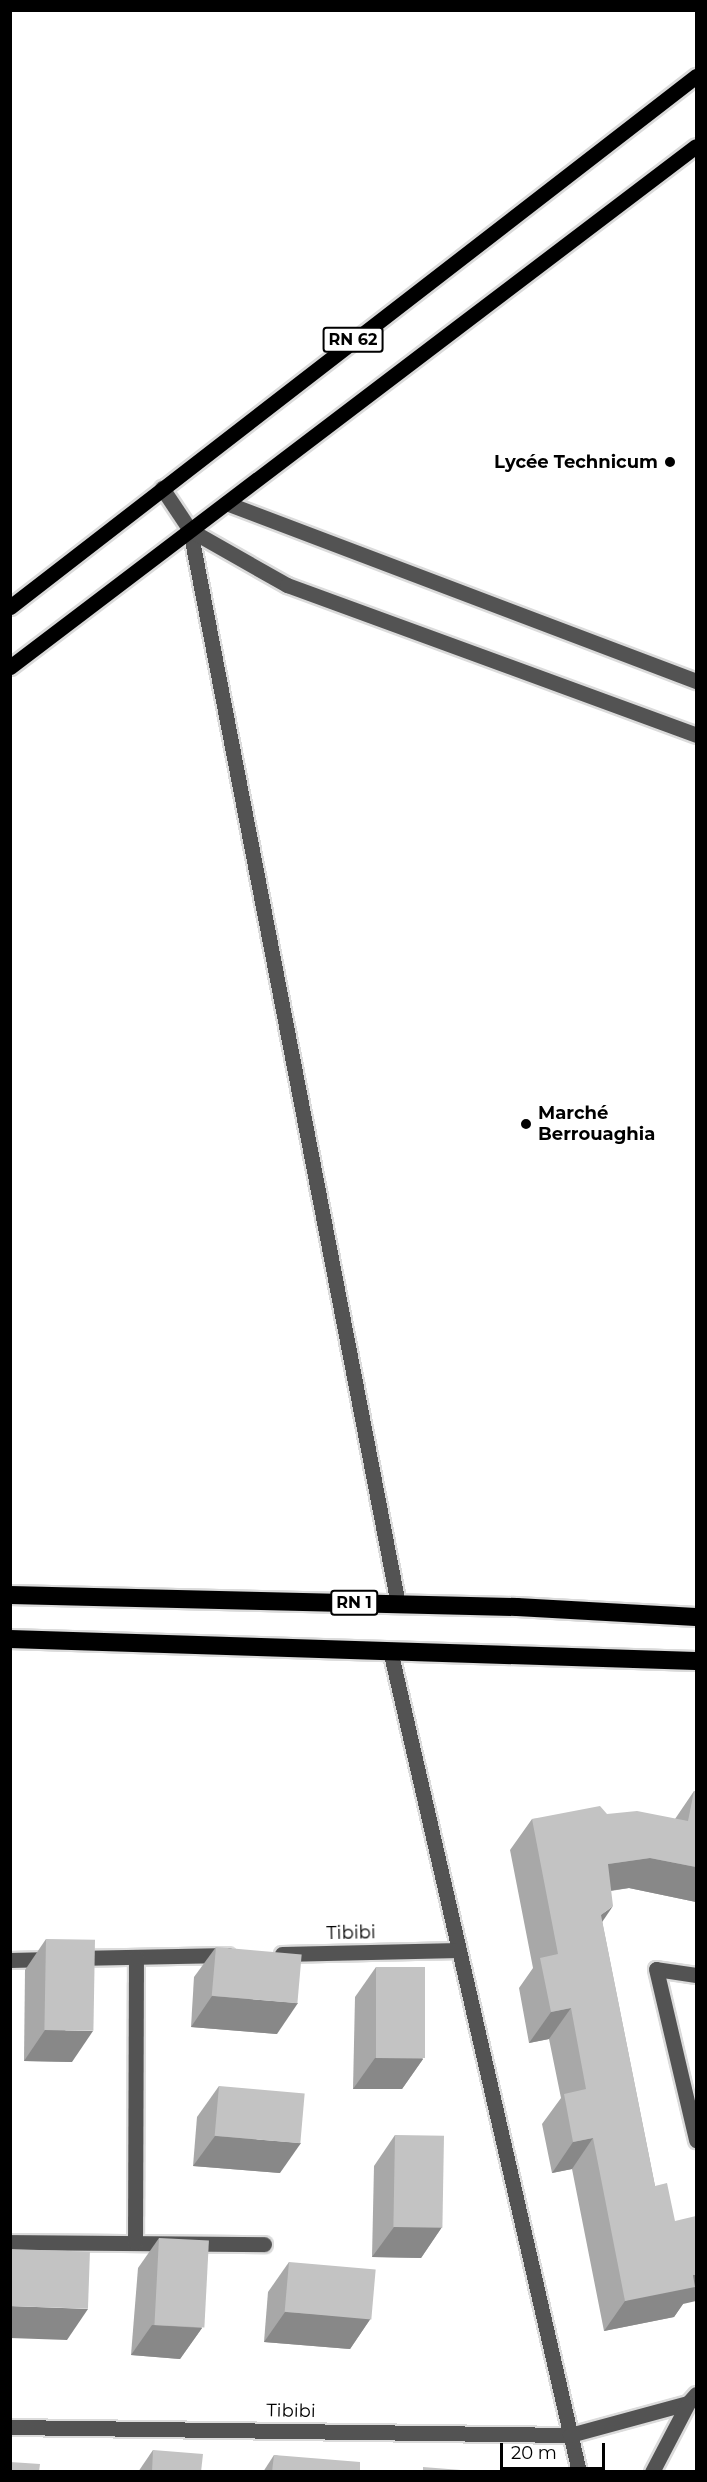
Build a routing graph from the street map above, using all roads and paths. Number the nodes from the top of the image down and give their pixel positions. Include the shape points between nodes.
1 (696, 75) edge
2 (696, 146) edge
3 (162, 488) junction
4 (226, 503) junction
5 (189, 530) junction
6 (10, 607) edge
7 (10, 667) edge
8 (696, 681) edge
9 (696, 735) edge
10 (10, 1595) edge
11 (398, 1604) junction
12 (696, 1617) edge
13 (10, 1639) edge
14 (390, 1650) junction
15 (696, 1661) edge
16 (459, 1950) junction
17 (268, 1954) edge
18 (244, 1955) edge
19 (136, 1957) junction
20 (10, 1960) edge
21 (696, 1975) edge
22 (696, 2140) edge
23 (10, 2242) edge
24 (135, 2242) junction
25 (264, 2244) dead end
26 (692, 2398) edge
27 (10, 2427) edge
28 (570, 2435) junction
29 (579, 2472) edge
30 (652, 2472) edge

1 - 3 main road, RN 62
2 - 4 main road, RN 62
3 - 5 street
3 - 6 main road, RN 62
4 - 5 main road, RN 62
4 - 8 street
5 - 7 main road, RN 62
5 - 9 street via 287,585
5 - 11 street
10 - 11 highway, RN 1
11 - 12 highway, RN 1
13 - 14 highway
14 - 15 highway
14 - 16 street
16 - 17 street, Tibibi
16 - 28 street
18 - 19 street
19 - 20 street
19 - 24 street
21 - 22 street via 656,1969
23 - 24 street
24 - 25 street
26 - 28 street, Tibibi
26 - 30 street
27 - 28 street, Tibibi
28 - 29 street

